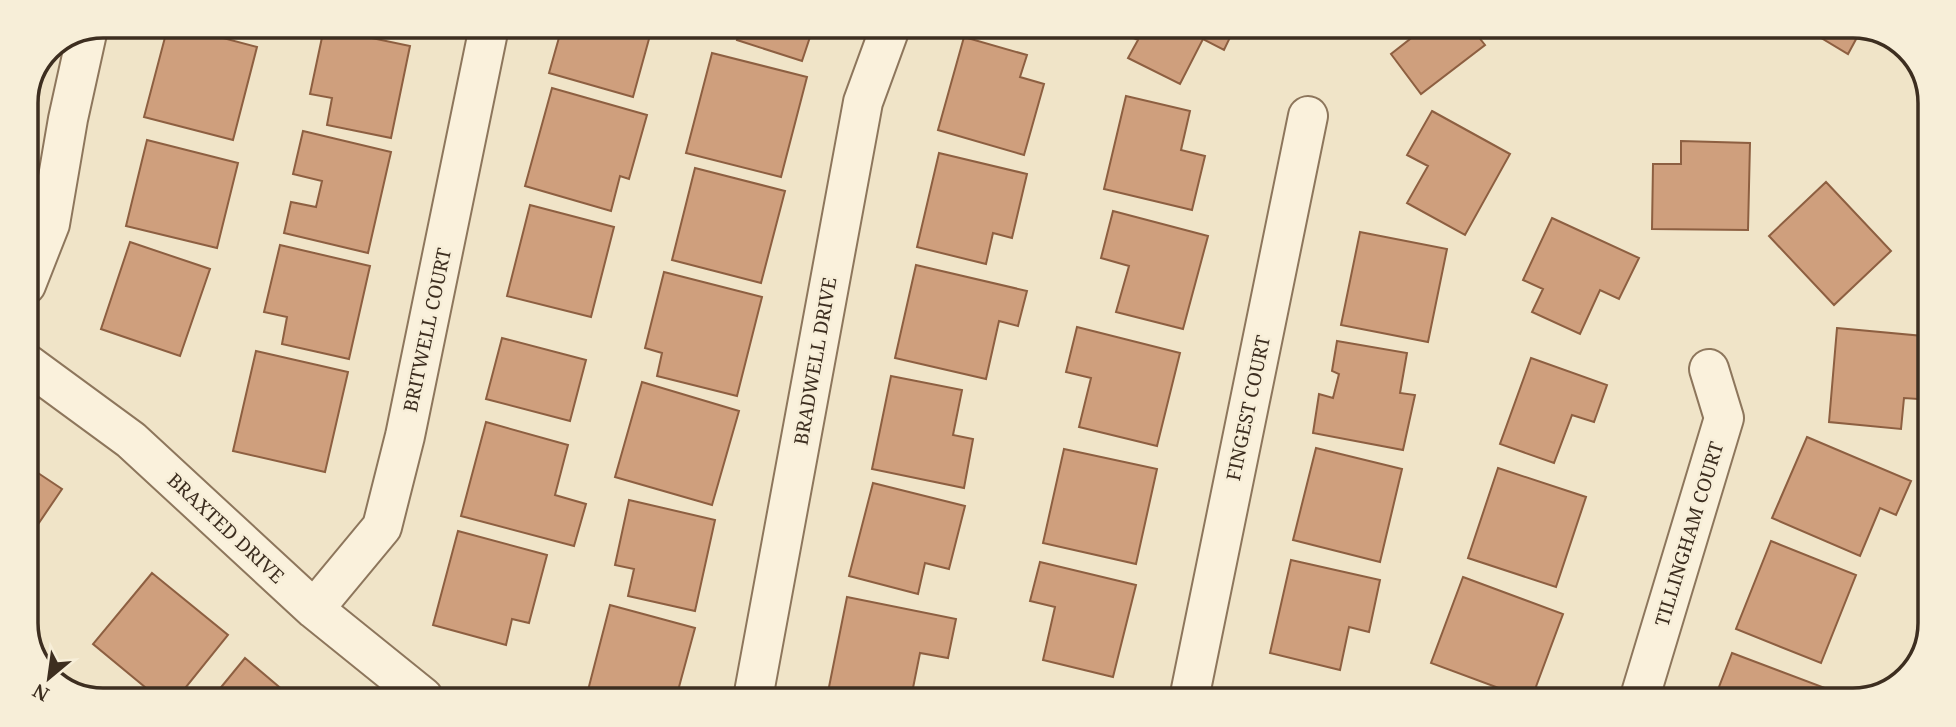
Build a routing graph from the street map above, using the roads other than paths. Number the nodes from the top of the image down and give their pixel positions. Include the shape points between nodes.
1 (487, 38) edge
2 (886, 38) edge
3 (84, 42) edge
4 (1308, 116) dead end
5 (38, 254) edge
6 (1709, 369) dead end
7 (39, 372) edge
8 (314, 609) junction
9 (412, 688) edge
10 (755, 688) edge
11 (1191, 688) edge
12 (1643, 688) edge

1 - 8 street, BRITWELL COURT via 382,527
2 - 10 street, BRADWELL DRIVE via 863,102
3 - 5 street via 50,224
4 - 11 street, FINGEST COURT
6 - 12 street, TILLINGHAM COURT via 1724,418
7 - 8 street, BRAXTED DRIVE via 131,440
8 - 9 street, BRAXTED DRIVE

